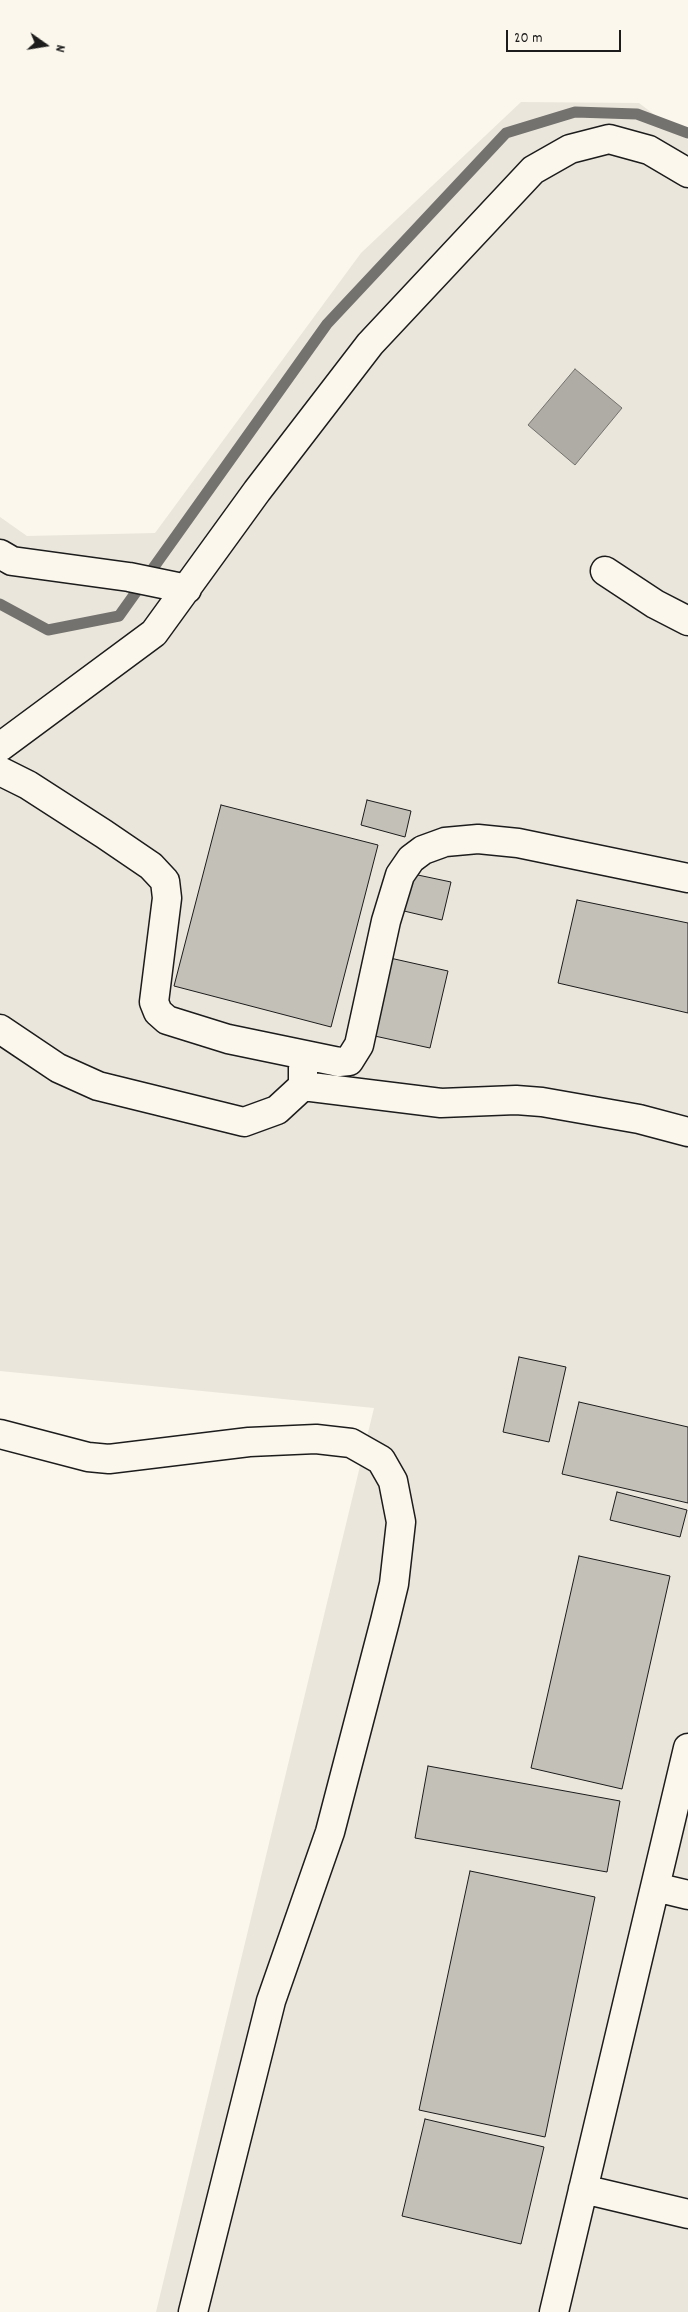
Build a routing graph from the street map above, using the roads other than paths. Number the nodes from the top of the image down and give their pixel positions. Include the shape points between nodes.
1 (688, 172) edge
2 (0, 554) edge
3 (605, 571) dead end
4 (187, 589) junction
5 (688, 621) edge
6 (0, 747) edge
7 (0, 771) edge
8 (688, 878) edge
9 (0, 1029) edge
10 (304, 1056) junction
11 (302, 1086) junction
12 (688, 1132) edge
13 (0, 1434) edge
14 (688, 1748) edge
15 (655, 1887) junction
16 (688, 1895) edge
17 (583, 2189) junction
18 (688, 2214) edge
19 (193, 2312) edge
20 (554, 2312) edge

1 - 4 street via 648,150 610,139 570,149 534,170 370,344 257,491
2 - 4 street via 12,561 129,577
3 - 5 street
4 - 6 street via 154,634
7 - 10 street via 28,785 104,834 151,866 165,881 167,898 154,994 158,1012 167,1020 196,1030
8 - 10 street via 547,848 478,838 445,842 423,850 411,859 400,875 355,1055 349,1061 339,1062
9 - 11 street via 58,1068 98,1086 244,1122 277,1110
10 - 11 street
11 - 12 street via 442,1103 542,1102 639,1119
13 - 19 street via 88,1457 109,1459 250,1442 316,1439 352,1442 381,1460 393,1481 401,1522 394,1584 330,1832 271,2001
14 - 15 street
15 - 16 street
15 - 17 street
17 - 18 street
17 - 20 street

